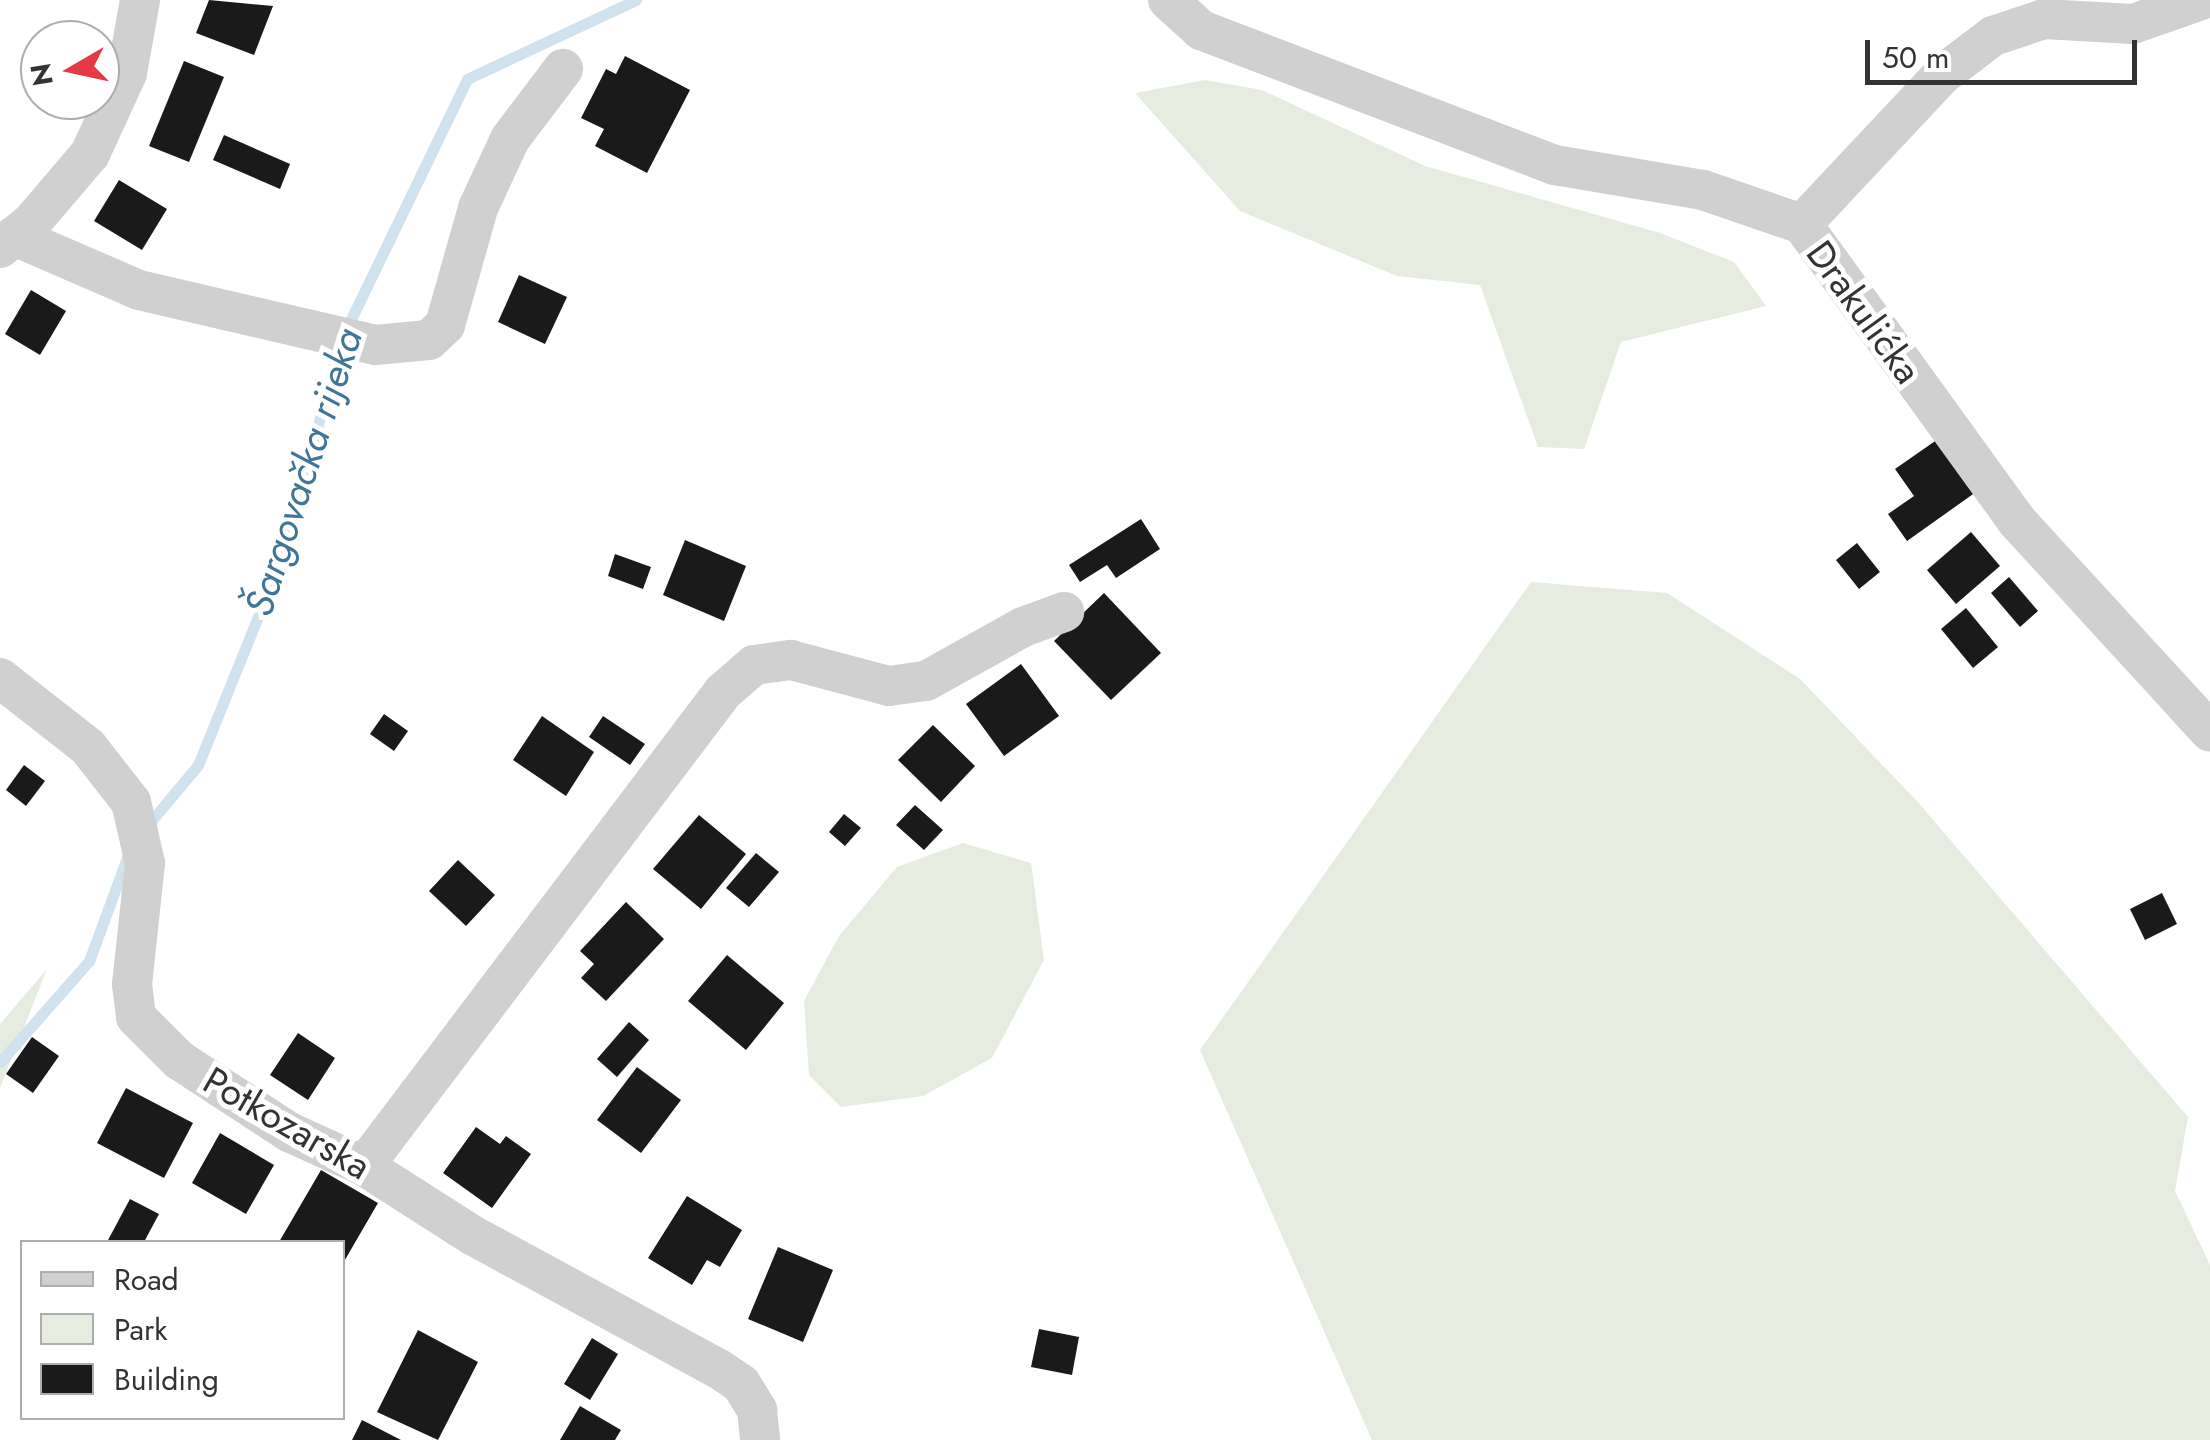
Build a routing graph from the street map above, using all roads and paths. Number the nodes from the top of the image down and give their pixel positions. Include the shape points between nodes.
1 (140, 0) edge
2 (1168, 0) edge
3 (2202, 0) edge
4 (563, 69) dead end
5 (1802, 224) junction
6 (7, 242) edge
7 (1064, 612) dead end
8 (0, 678) edge
9 (2210, 732) edge
10 (364, 1166) junction
11 (760, 1440) edge

1 - 6 street via 127,73 90,154
2 - 5 street, Drakulićka via 1201,30 1555,165 1703,190
3 - 5 street via 2134,24 2044,19 1993,36 1943,74
4 - 6 street via 502,156 478,208 445,324 429,340 375,345 326,336 139,290
5 - 9 street, Drakulićka via 2016,520
7 - 10 street via 926,680 889,686 791,660 754,664 723,692
8 - 10 street, Potkozarska via 88,748 130,802 145,863 132,984 136,1017 179,1060 290,1132
10 - 11 street, Potkozarska via 472,1235 741,1384 758,1410

